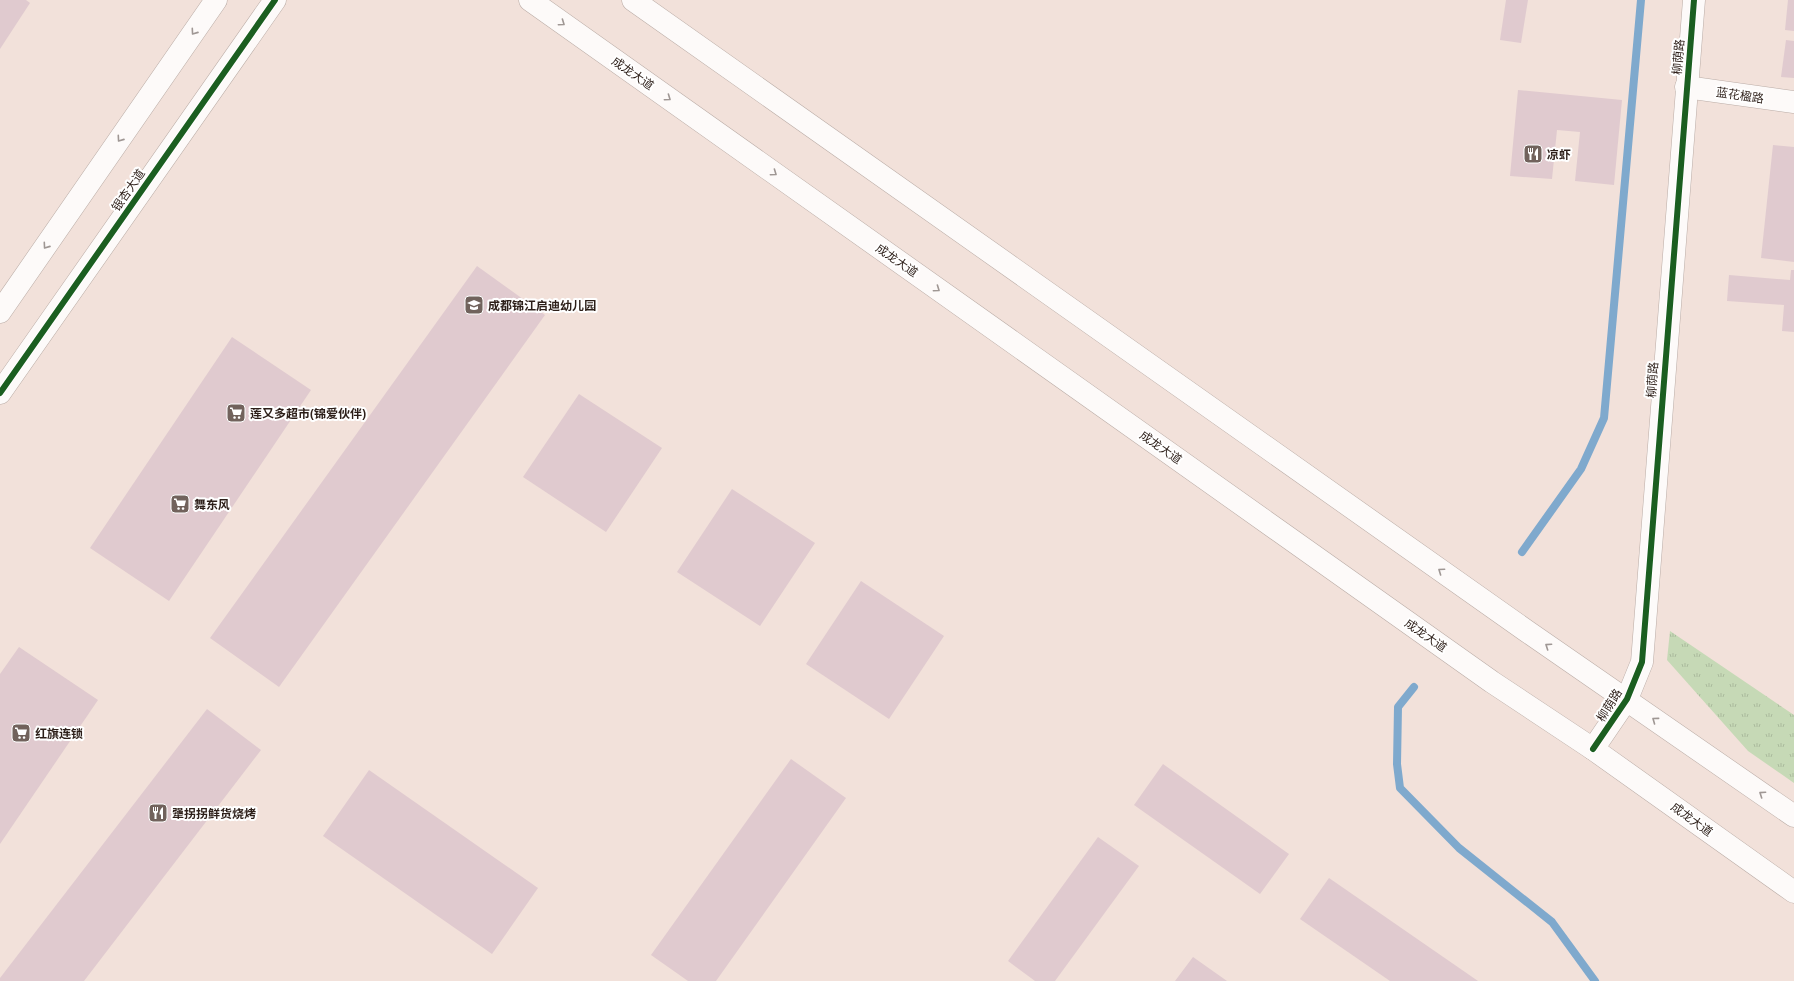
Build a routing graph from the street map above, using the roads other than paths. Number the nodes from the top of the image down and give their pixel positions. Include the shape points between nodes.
1 (216, 0) edge
2 (275, 0) edge
3 (530, 0) edge
4 (633, 0) edge
5 (1694, 0) edge
6 (1686, 87) junction
7 (1794, 102) edge
8 (0, 312) edge
9 (0, 393) edge
10 (1627, 700) junction
11 (1593, 749) junction
12 (1794, 816) edge
13 (1794, 892) edge

1 -> 8 main road
2 - 9 main road, 银杏大道
3 -> 11 main road, 成龙大道 via 1492,682
10 -> 4 main road
5 - 6 main road, 柳荫路
6 - 7 main road, 蓝花楹路
6 - 10 main road, 柳荫路 via 1642,662
10 - 11 main road, 柳荫路
12 -> 10 main road
11 - 13 main road, 成龙大道

